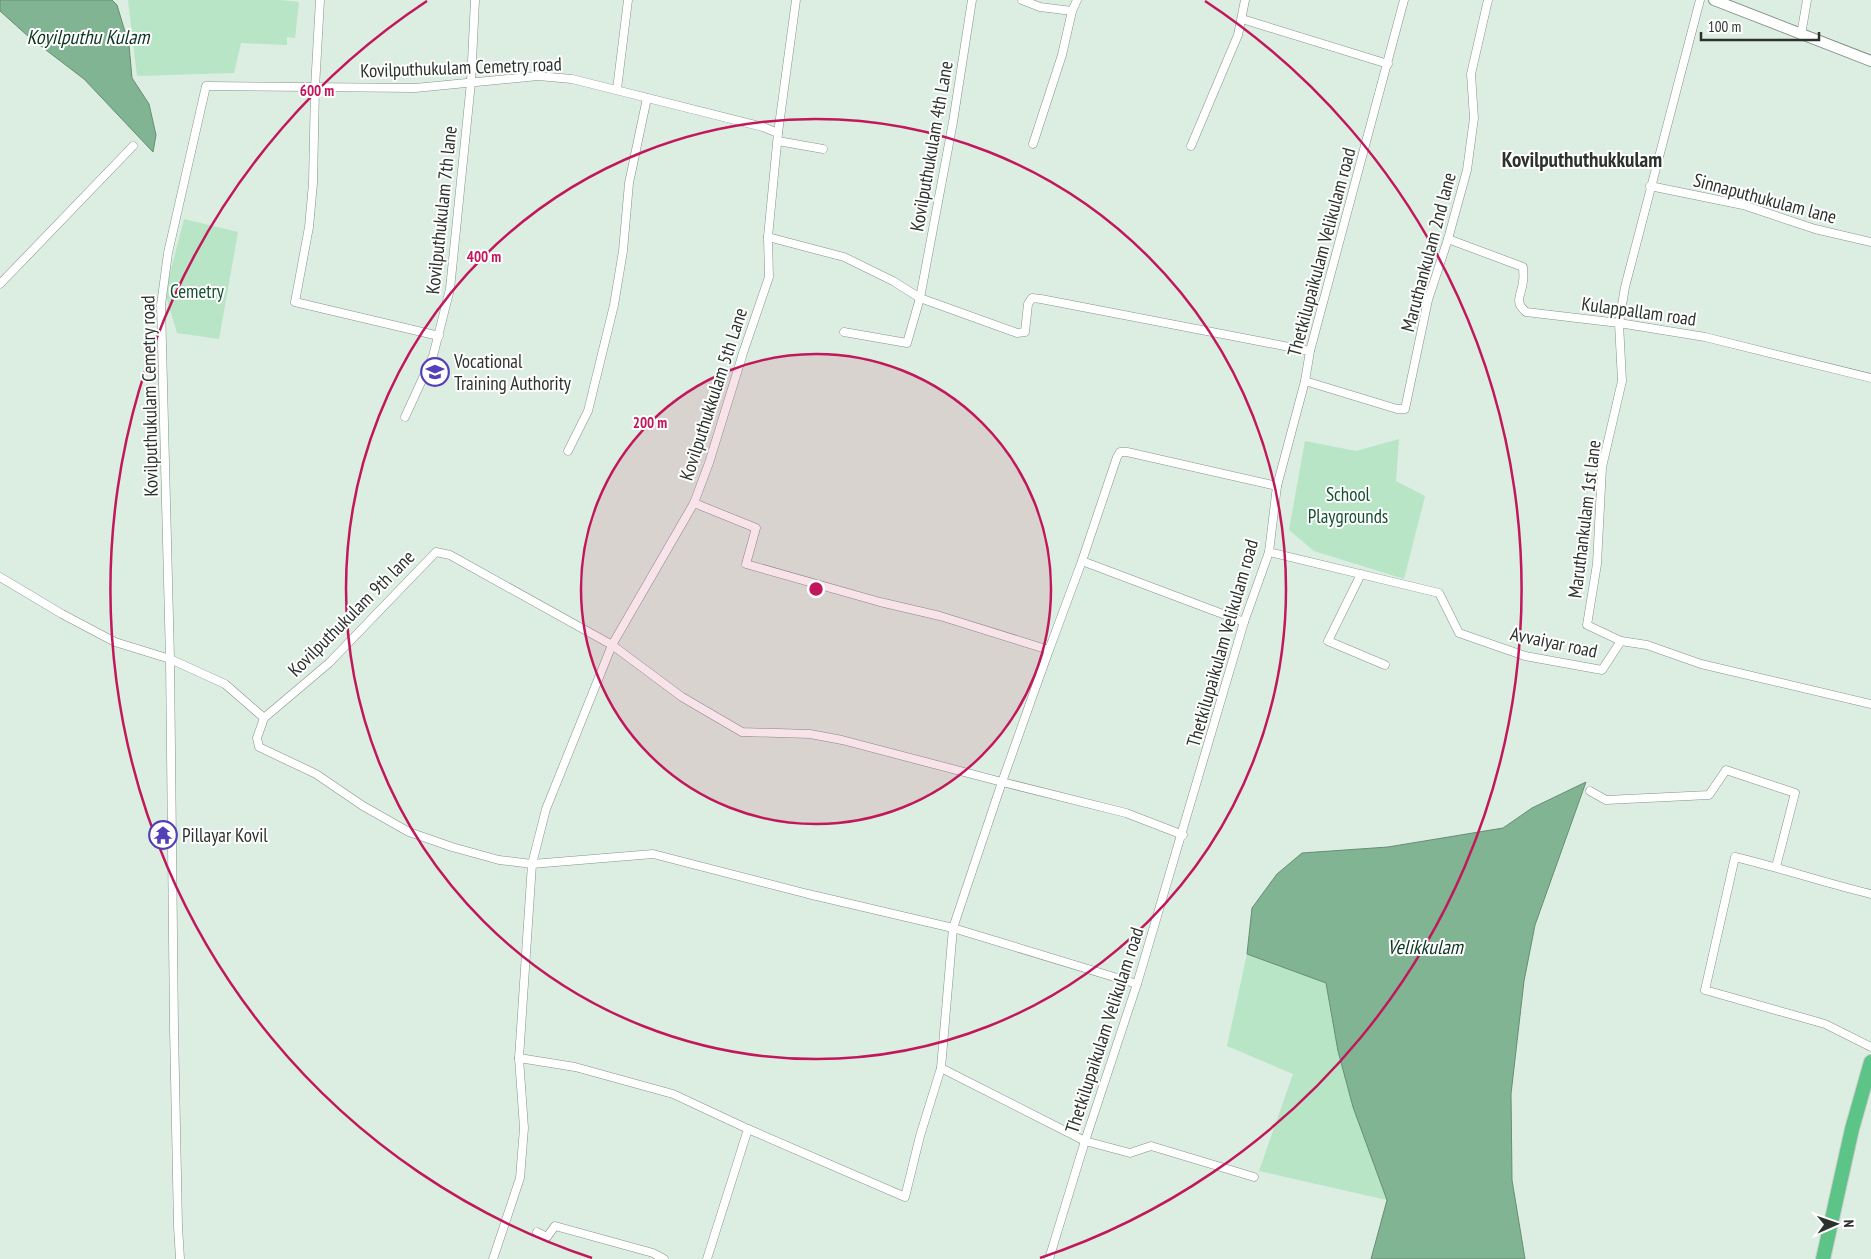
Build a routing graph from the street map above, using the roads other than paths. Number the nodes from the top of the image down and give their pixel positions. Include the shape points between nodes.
1 (320, 0) edge
2 (475, 0) edge
3 (628, 0) edge
4 (796, 0) edge
5 (972, 0) edge
6 (1022, 0) edge
7 (1077, 0) edge
8 (1245, 0) edge
9 (1404, 0) edge
10 (1488, 0) edge
11 (1700, 0) edge
12 (1714, 0) edge
13 (1807, 0) edge
14 (1072, 11) junction
15 (1242, 19) junction
16 (1801, 35) junction
17 (1871, 60) edge
18 (1388, 64) junction
19 (470, 82) junction
20 (315, 88) junction
21 (617, 89) junction
22 (647, 98) junction
23 (778, 137) junction
24 (1033, 144) dead end
25 (133, 146) dead end
26 (1192, 146) dead end
27 (822, 149) dead end
28 (1650, 186) junction
29 (768, 237) junction
30 (1448, 239) junction
31 (1871, 242) edge
32 (0, 284) edge
33 (920, 298) junction
34 (1619, 323) junction
35 (844, 332) dead end
36 (438, 336) junction
37 (1310, 351) junction
38 (1871, 378) edge
39 (1305, 380) junction
40 (405, 417) dead end
41 (568, 451) dead end
42 (1277, 486) junction
43 (694, 503) junction
44 (1269, 552) junction
45 (1082, 561) junction
46 (1360, 574) junction
47 (0, 577) edge
48 (1244, 622) junction
49 (1620, 641) junction
50 (612, 645) junction
51 (1049, 650) junction
52 (170, 660) junction
53 (1385, 665) dead end
54 (1871, 704) edge
55 (264, 718) junction
56 (1002, 782) junction
57 (1590, 790) dead end
58 (1183, 835) junction
59 (532, 864) junction
60 (1776, 867) junction
61 (1871, 894) edge
62 (953, 928) junction
63 (1137, 984) junction
64 (1871, 1047) edge
65 (519, 1058) junction
66 (1871, 1062) edge
67 (942, 1068) junction
68 (748, 1129) junction
69 (1085, 1141) junction
70 (1254, 1177) dead end
71 (536, 1232) dead end
72 (180, 1259) edge
73 (493, 1259) edge
74 (664, 1259) edge
75 (706, 1259) edge
76 (1049, 1259) edge
77 (1823, 1259) edge

1 - 20 street
2 - 19 street, Kovilputhukulam 7th lane
3 - 21 street
4 - 23 street, Kovilputhukkulam 5th Lane
5 - 33 street, Kovilputhukulam 4th Lane
6 - 14 street via 1040,7
7 - 14 street
8 - 15 street
9 - 18 street, Thetkilupaikulam Velikulam road
10 - 30 street, Maruthankulam 2nd lane via 1471,74 1474,118 1467,170
11 - 28 street, Maruthankulam 1st lane
12 - 16 street
13 - 16 street
14 - 24 street via 1062,55
15 - 18 street
15 - 26 street via 1226,67
16 - 17 street
18 - 37 street, Thetkilupaikulam Velikulam road
19 - 20 street, Kovilputhukulam Cemetry road via 415,88
19 - 21 street, Kovilputhukulam Cemetry road via 538,76 572,79
19 - 36 street, Kovilputhukulam 7th lane via 450,289
20 - 36 street via 313,183 296,302
20 - 52 street, Kovilputhukulam Cemetry road via 206,86 168,253 161,305
21 - 22 street, Kovilputhukulam Cemetry road
22 - 23 street, Kovilputhukulam Cemetry road via 763,127
22 - 41 street via 630,183 614,305 588,411
23 - 27 street, Kovilputhukulam Cemetry road
23 - 29 street, Kovilputhukkulam 5th Lane
25 - 32 street
28 - 31 street, Sinnaputhukulam lane via 1742,205 1815,229
28 - 34 street, Maruthankulam 1st lane
29 - 33 street via 844,257
29 - 43 street, Kovilputhukkulam 5th Lane via 769,276
30 - 34 street, Kulappallam road via 1523,267 1518,300 1526,312
30 - 39 street, Maruthankulam 2nd lane via 1428,300 1405,409
33 - 35 street, Kovilputhukulam 4th Lane via 907,343
33 - 37 street via 1017,333 1025,332 1028,304 1032,298 1041,298
34 - 38 street, Kulappallam road via 1705,337
34 - 49 street, Maruthankulam 1st lane via 1622,381 1602,467 1597,564 1587,625
36 - 40 street, Kovilputhukulam 7th lane via 433,356
37 - 39 street, Thetkilupaikulam Velikulam road
39 - 42 street, Thetkilupaikulam Velikulam road
42 - 44 street, Thetkilupaikulam Velikulam road
42 - 45 street via 1120,452
43 - 50 street
43 - 51 street, Kovilputhukkulam 5th Lane via 756,528 746,564 940,616
44 - 46 street, Avvaiyar road
44 - 48 street, Thetkilupaikulam Velikulam road
45 - 48 street
45 - 51 street
46 - 49 street, Avvaiyar road via 1439,593 1460,633 1525,656 1602,670
46 - 53 street via 1328,641
47 - 52 street via 115,642
48 - 58 street, Thetkilupaikulam Velikulam road
49 - 54 street, Avvaiyar road via 1647,645 1702,664
50 - 55 street, Kovilputhukulam 9th lane via 450,556 436,552 329,664
50 - 56 street via 682,696 742,732 810,734 842,740
50 - 59 street via 546,809
51 - 56 street
52 - 55 street via 225,684
52 - 72 street
55 - 59 street via 258,738 259,747 316,774 409,832 499,860
56 - 58 street via 1126,813
56 - 62 street
57 - 60 street via 1606,800 1709,795 1726,770 1795,793
58 - 63 street, Thetkilupaikulam Velikulam road
59 - 62 street via 653,854
59 - 65 street
60 - 61 street
60 - 64 street via 1735,857 1705,990 1825,1024
62 - 63 street
62 - 67 street
63 - 69 street, Thetkilupaikulam Velikulam road
65 - 68 street via 575,1067 673,1094
65 - 73 street via 524,1128 520,1178
66 - 77 highway via 1852,1129
67 - 68 street via 905,1197
67 - 69 street
68 - 75 street
69 - 70 street via 1130,1153 1151,1146
69 - 76 street, Thetkilupaikulam Velikulam road
71 - 74 street via 547,1237 555,1226 653,1253

